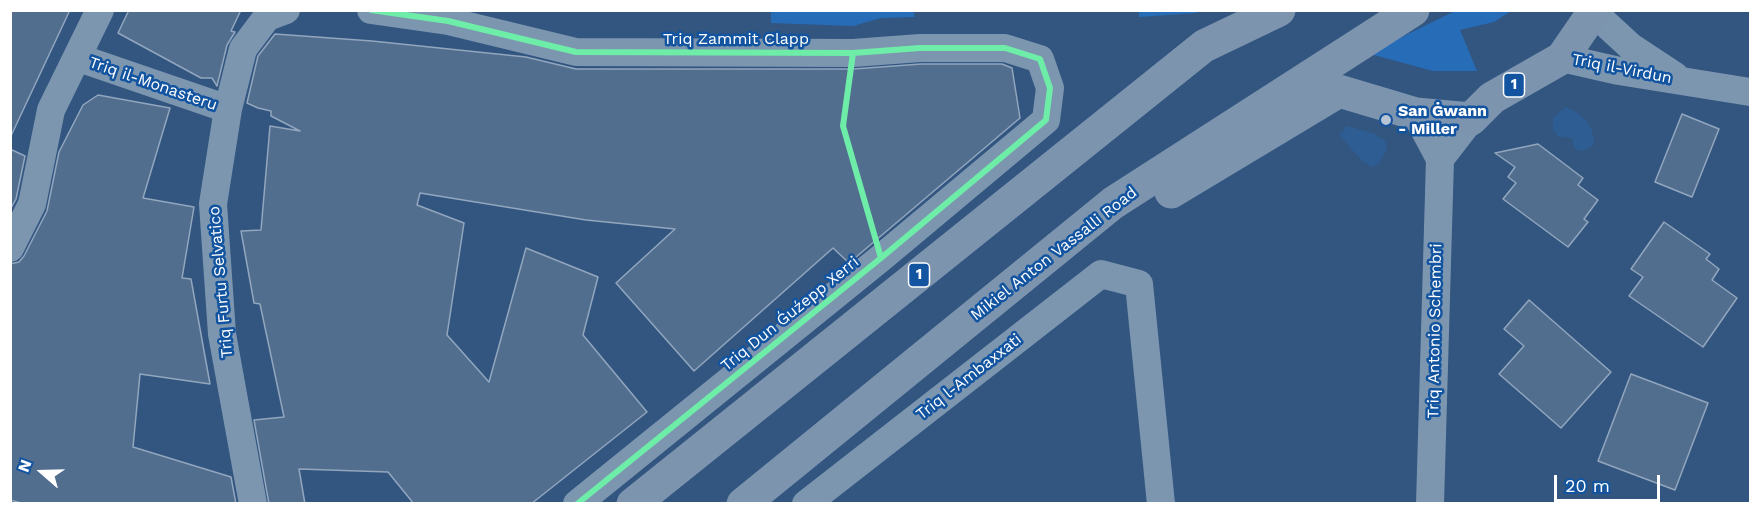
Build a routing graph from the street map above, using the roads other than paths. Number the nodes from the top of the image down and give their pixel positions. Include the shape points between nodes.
1 (100, 10) edge
2 (285, 10) edge
3 (371, 10) edge
4 (1240, 10) edge
5 (1279, 10) edge
6 (1413, 10) edge
7 (1594, 11) edge
8 (1204, 46) junction
9 (79, 58) junction
10 (1562, 58) junction
11 (1681, 81) junction
12 (1750, 92) edge
13 (228, 109) junction
14 (1416, 114) junction
15 (1471, 119) junction
16 (1046, 120) joint
17 (1440, 159) junction
18 (1113, 203) junction
19 (10, 248) edge
20 (253, 504) edge
21 (577, 504) edge
22 (633, 504) edge
23 (743, 504) edge
24 (806, 504) edge
25 (1161, 504) edge
26 (1430, 504) edge

1 - 9 street
2 - 13 street, Triq Furtu Selvatico via 267,17 243,49
3 - 16 street, Triq Zammit Clapp via 448,21 576,52 1005,48 1040,59 1050,88
4 - 8 highway, 1
5 - 8 highway, 1
6 - 18 highway, Mikiel Anton Vassalli Road
7 - 10 highway, 1
7 - 11 street, Triq il-Virdun via 1631,46
8 - 22 highway, 1
9 - 13 street, Triq il-Monasteru
9 - 19 street via 51,110 32,204
10 - 11 street, Triq il-Virdun
10 - 15 highway, 1 via 1492,98
11 - 12 street, Triq il-Virdun
13 - 20 street, Triq Furtu Selvatico via 213,204 222,334
14 - 15 highway
14 - 17 street, Triq Antonio Schembri
14 - 18 highway via 1339,91 1169,192
15 - 17 street
16 - 21 street, Triq Dun Ǵuźepp Xerri
17 - 26 street, Triq Antonio Schembri
18 - 23 highway, Mikiel Anton Vassalli Road
24 - 25 street, Triq l-Ambaxxati via 1101,274 1139,284

